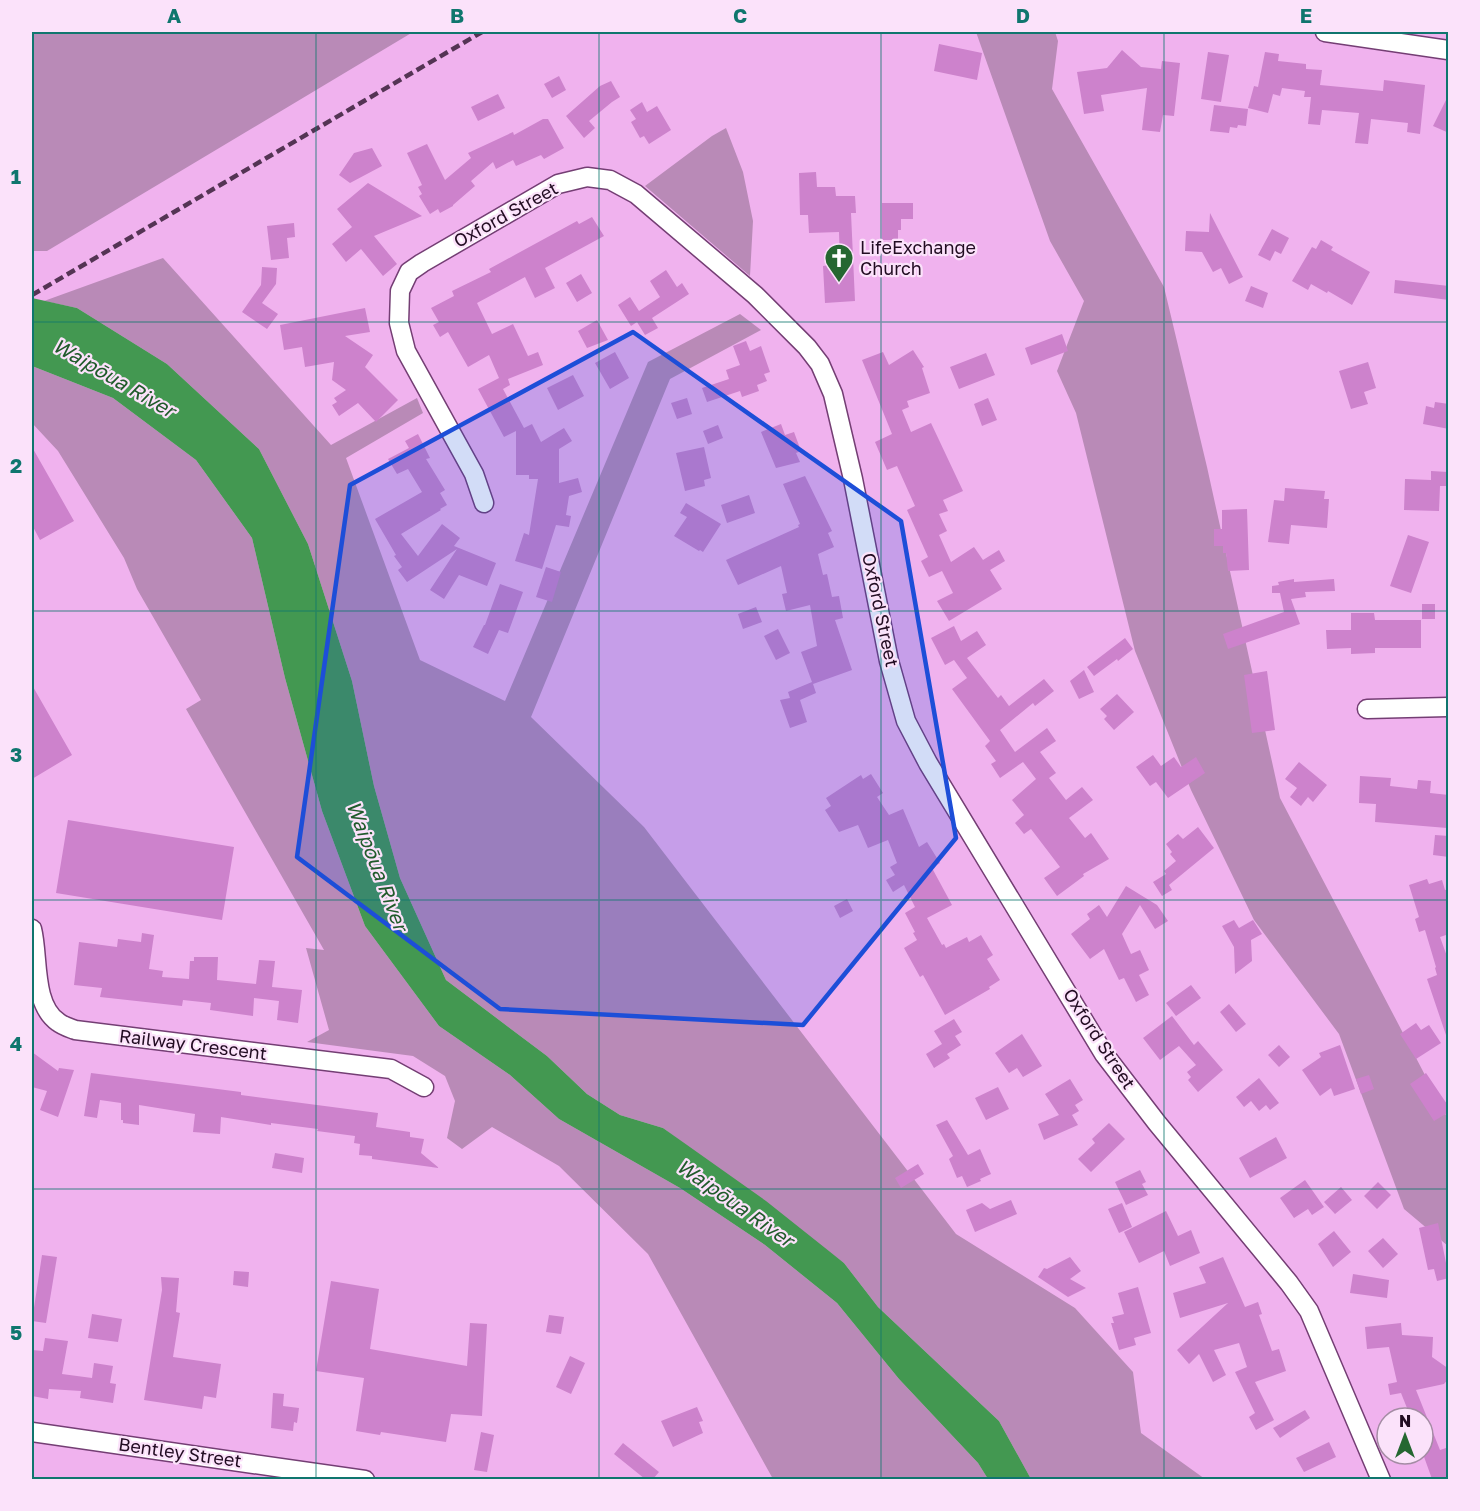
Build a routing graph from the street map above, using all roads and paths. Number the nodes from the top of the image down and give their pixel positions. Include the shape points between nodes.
1 (1325, 32) edge
2 (1449, 50) edge
3 (484, 502) dead end
4 (1449, 707) edge
5 (1367, 709) dead end
6 (32, 929) edge
7 (424, 1087) dead end
8 (32, 1432) edge
9 (365, 1479) edge
10 (1381, 1479) edge

1 - 2 street
3 - 10 street, Oxford Street via 474,474 406,351 399,323 400,291 409,272 422,263 558,184 587,177 610,180 636,195 755,295 820,364 833,394 906,721 1104,1054 1309,1311
4 - 5 street
6 - 7 street, Railway Crescent via 39,987 45,1004 57,1021 75,1030 391,1069
8 - 9 street, Bentley Street

